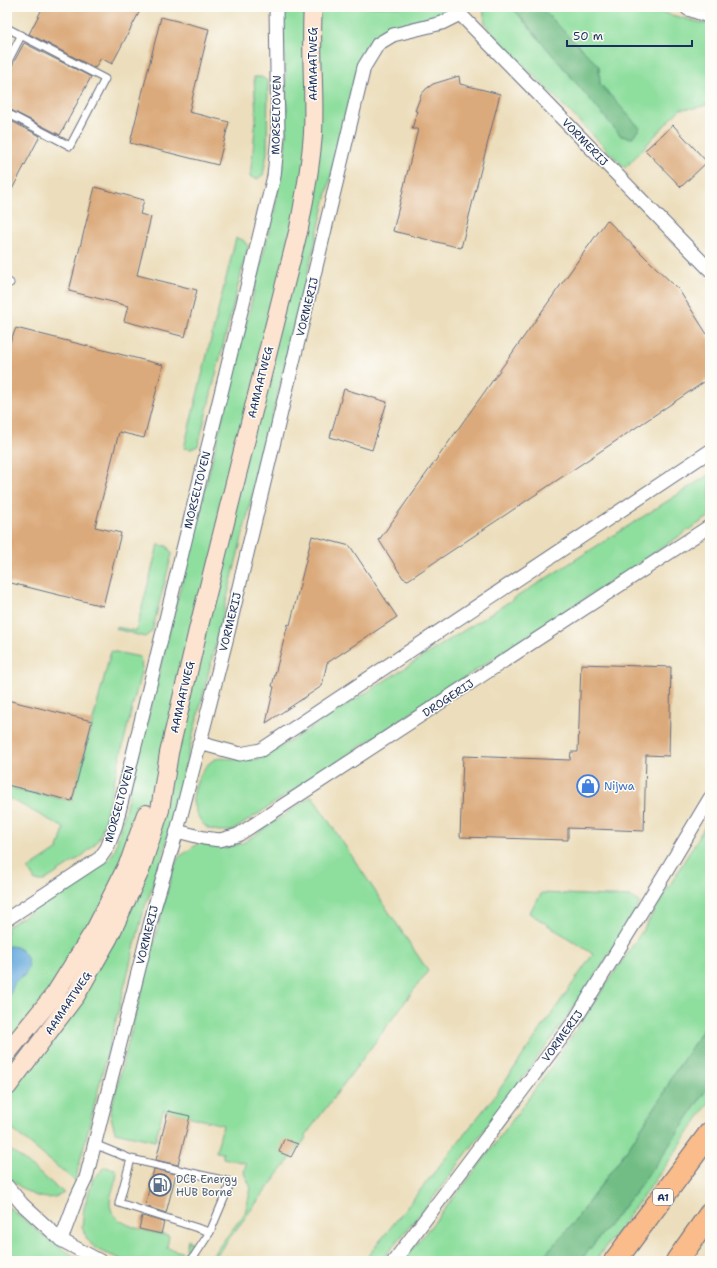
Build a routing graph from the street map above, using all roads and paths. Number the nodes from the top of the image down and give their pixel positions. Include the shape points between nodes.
1 (276, 7) edge
2 (313, 7) edge
3 (688, 7) edge
4 (462, 10) edge
5 (710, 17) edge
6 (7, 28) edge
7 (21, 36) junction
8 (7, 63) edge
9 (7, 113) edge
10 (710, 270) edge
11 (710, 451) edge
12 (710, 526) edge
13 (199, 743) junction
14 (169, 753) junction
15 (710, 798) edge
16 (177, 830) junction
17 (7, 919) edge
18 (7, 1053) edge
19 (7, 1087) edge
20 (710, 1133) edge
21 (94, 1144) junction
22 (131, 1159) junction
23 (7, 1186) edge
24 (7, 1196) edge
25 (22, 1204) junction
26 (710, 1214) edge
27 (210, 1232) junction
28 (61, 1240) junction
29 (100, 1261) edge
30 (191, 1261) edge
31 (394, 1261) edge
32 (615, 1261) edge
33 (677, 1261) edge

1 - 17 street, MORSELTOVEN via 278,136 274,176 115,828 100,858
2 - 14 main road, AAMAATWEG via 313,133 309,174 300,220
3 - 5 street
4 - 10 street, VORMERIJ
4 - 13 street, VORMERIJ via 442,23 393,35 378,44 364,67 230,626
6 - 7 lane
7 - 8 lane
7 - 9 lane via 105,79 70,146
11 - 13 street via 261,750 240,754
12 - 16 street, DROGERIJ via 238,835 220,840
13 - 16 street, VORMERIJ
14 - 18 main road, AAMAATWEG via 130,860 96,928 55,994
14 - 19 main road, AAMAATWEG via 160,810 140,871 109,937 76,995
15 - 31 street, VORMERIJ via 575,1020
16 - 21 street, VORMERIJ via 155,905
20 - 32 highway, A1
21 - 22 lane
21 - 28 street, VORMERIJ via 86,1178
22 - 27 lane via 119,1203
22 - 27 lane via 231,1182
23 - 25 street
24 - 25 street
25 - 28 street
26 - 33 highway
27 - 30 lane
28 - 29 street

